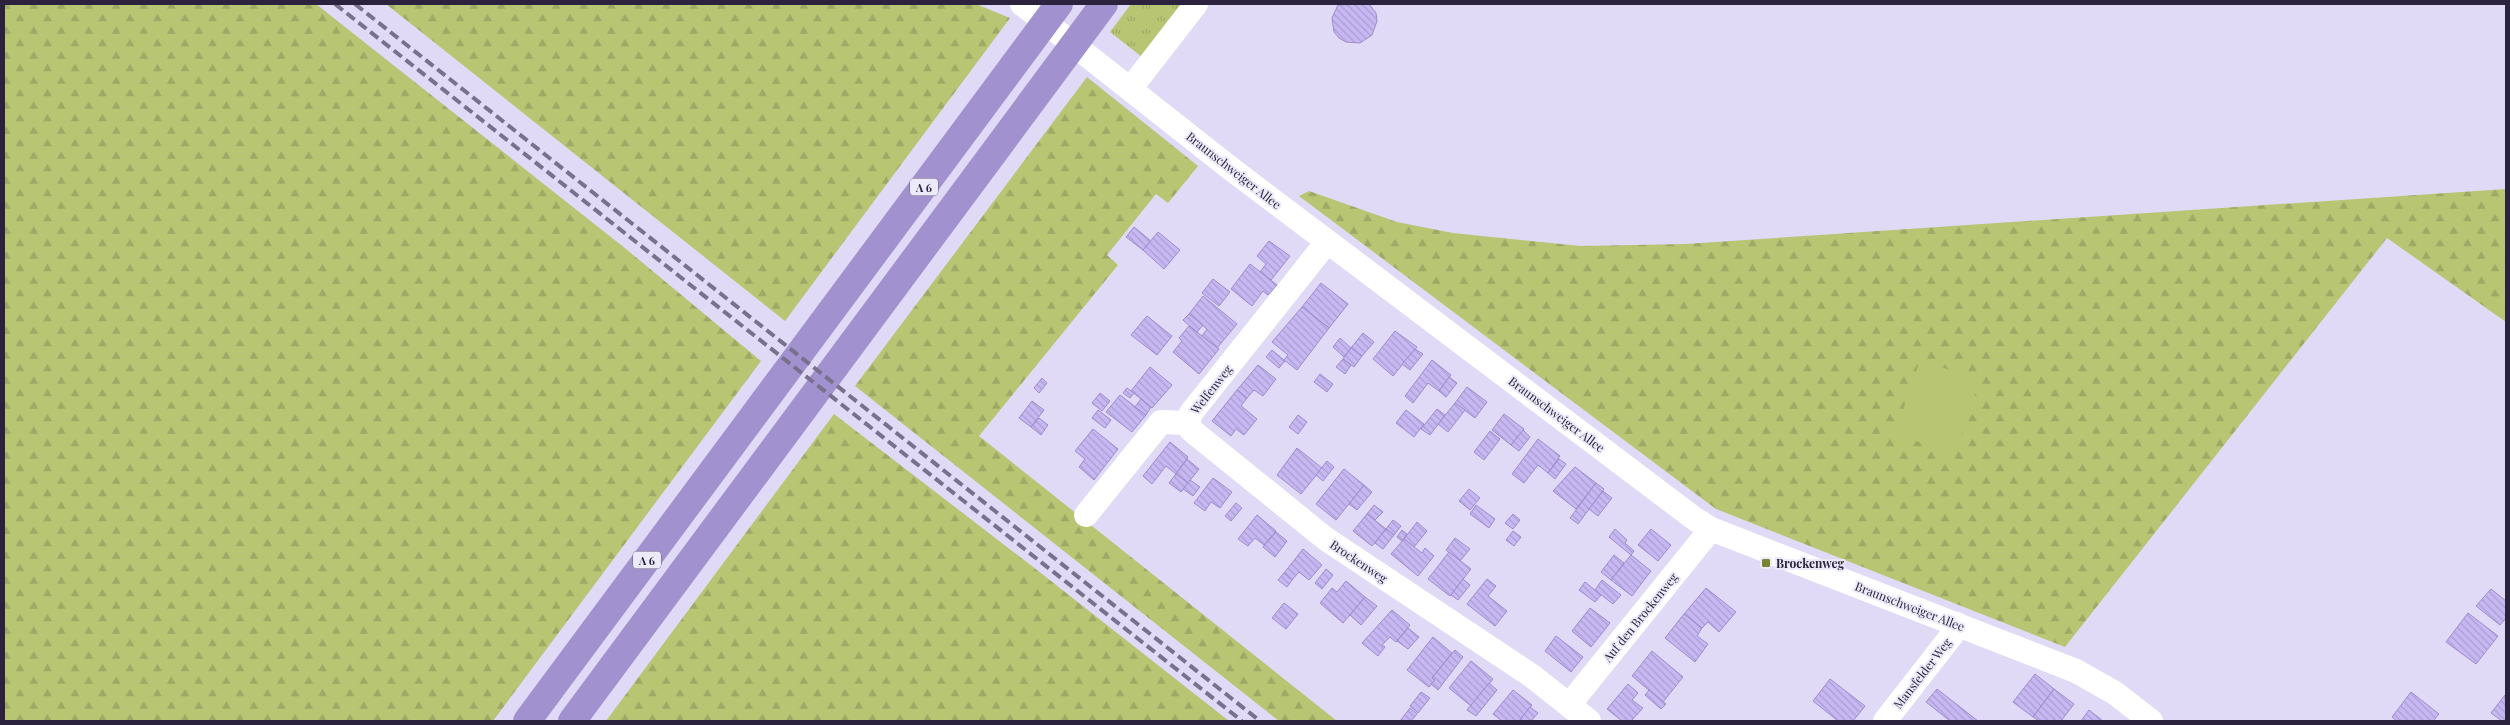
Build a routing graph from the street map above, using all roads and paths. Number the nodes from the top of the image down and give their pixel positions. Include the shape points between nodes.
1 (1022, 4) edge
2 (1060, 4) edge
3 (1196, 4) edge
4 (1100, 9) edge
5 (1131, 88) junction
6 (1327, 242) junction
7 (1188, 423) junction
8 (1086, 515) dead end
9 (1711, 529) junction
10 (1957, 624) junction
11 (1570, 705) junction
12 (527, 721) edge
13 (572, 721) edge
14 (1589, 721) edge
15 (1885, 721) edge
16 (2151, 721) edge

1 - 5 street, Braunschweiger Allee
2 - 12 highway, A 6
3 - 5 street
4 - 13 highway
5 - 6 street, Braunschweiger Allee
6 - 7 street, Welfenweg via 1191,413
6 - 9 street, Braunschweiger Allee
7 - 8 street, Welfenweg via 1161,422
7 - 11 street, Brockenweg via 1191,430 1326,539 1532,676
9 - 10 street, Braunschweiger Allee
9 - 11 street, Auf den Brockenweg
10 - 15 street, Mansfelder Weg via 1952,636
10 - 16 street, Braunschweiger Allee via 2076,670 2115,693
11 - 14 street, Brockenweg

